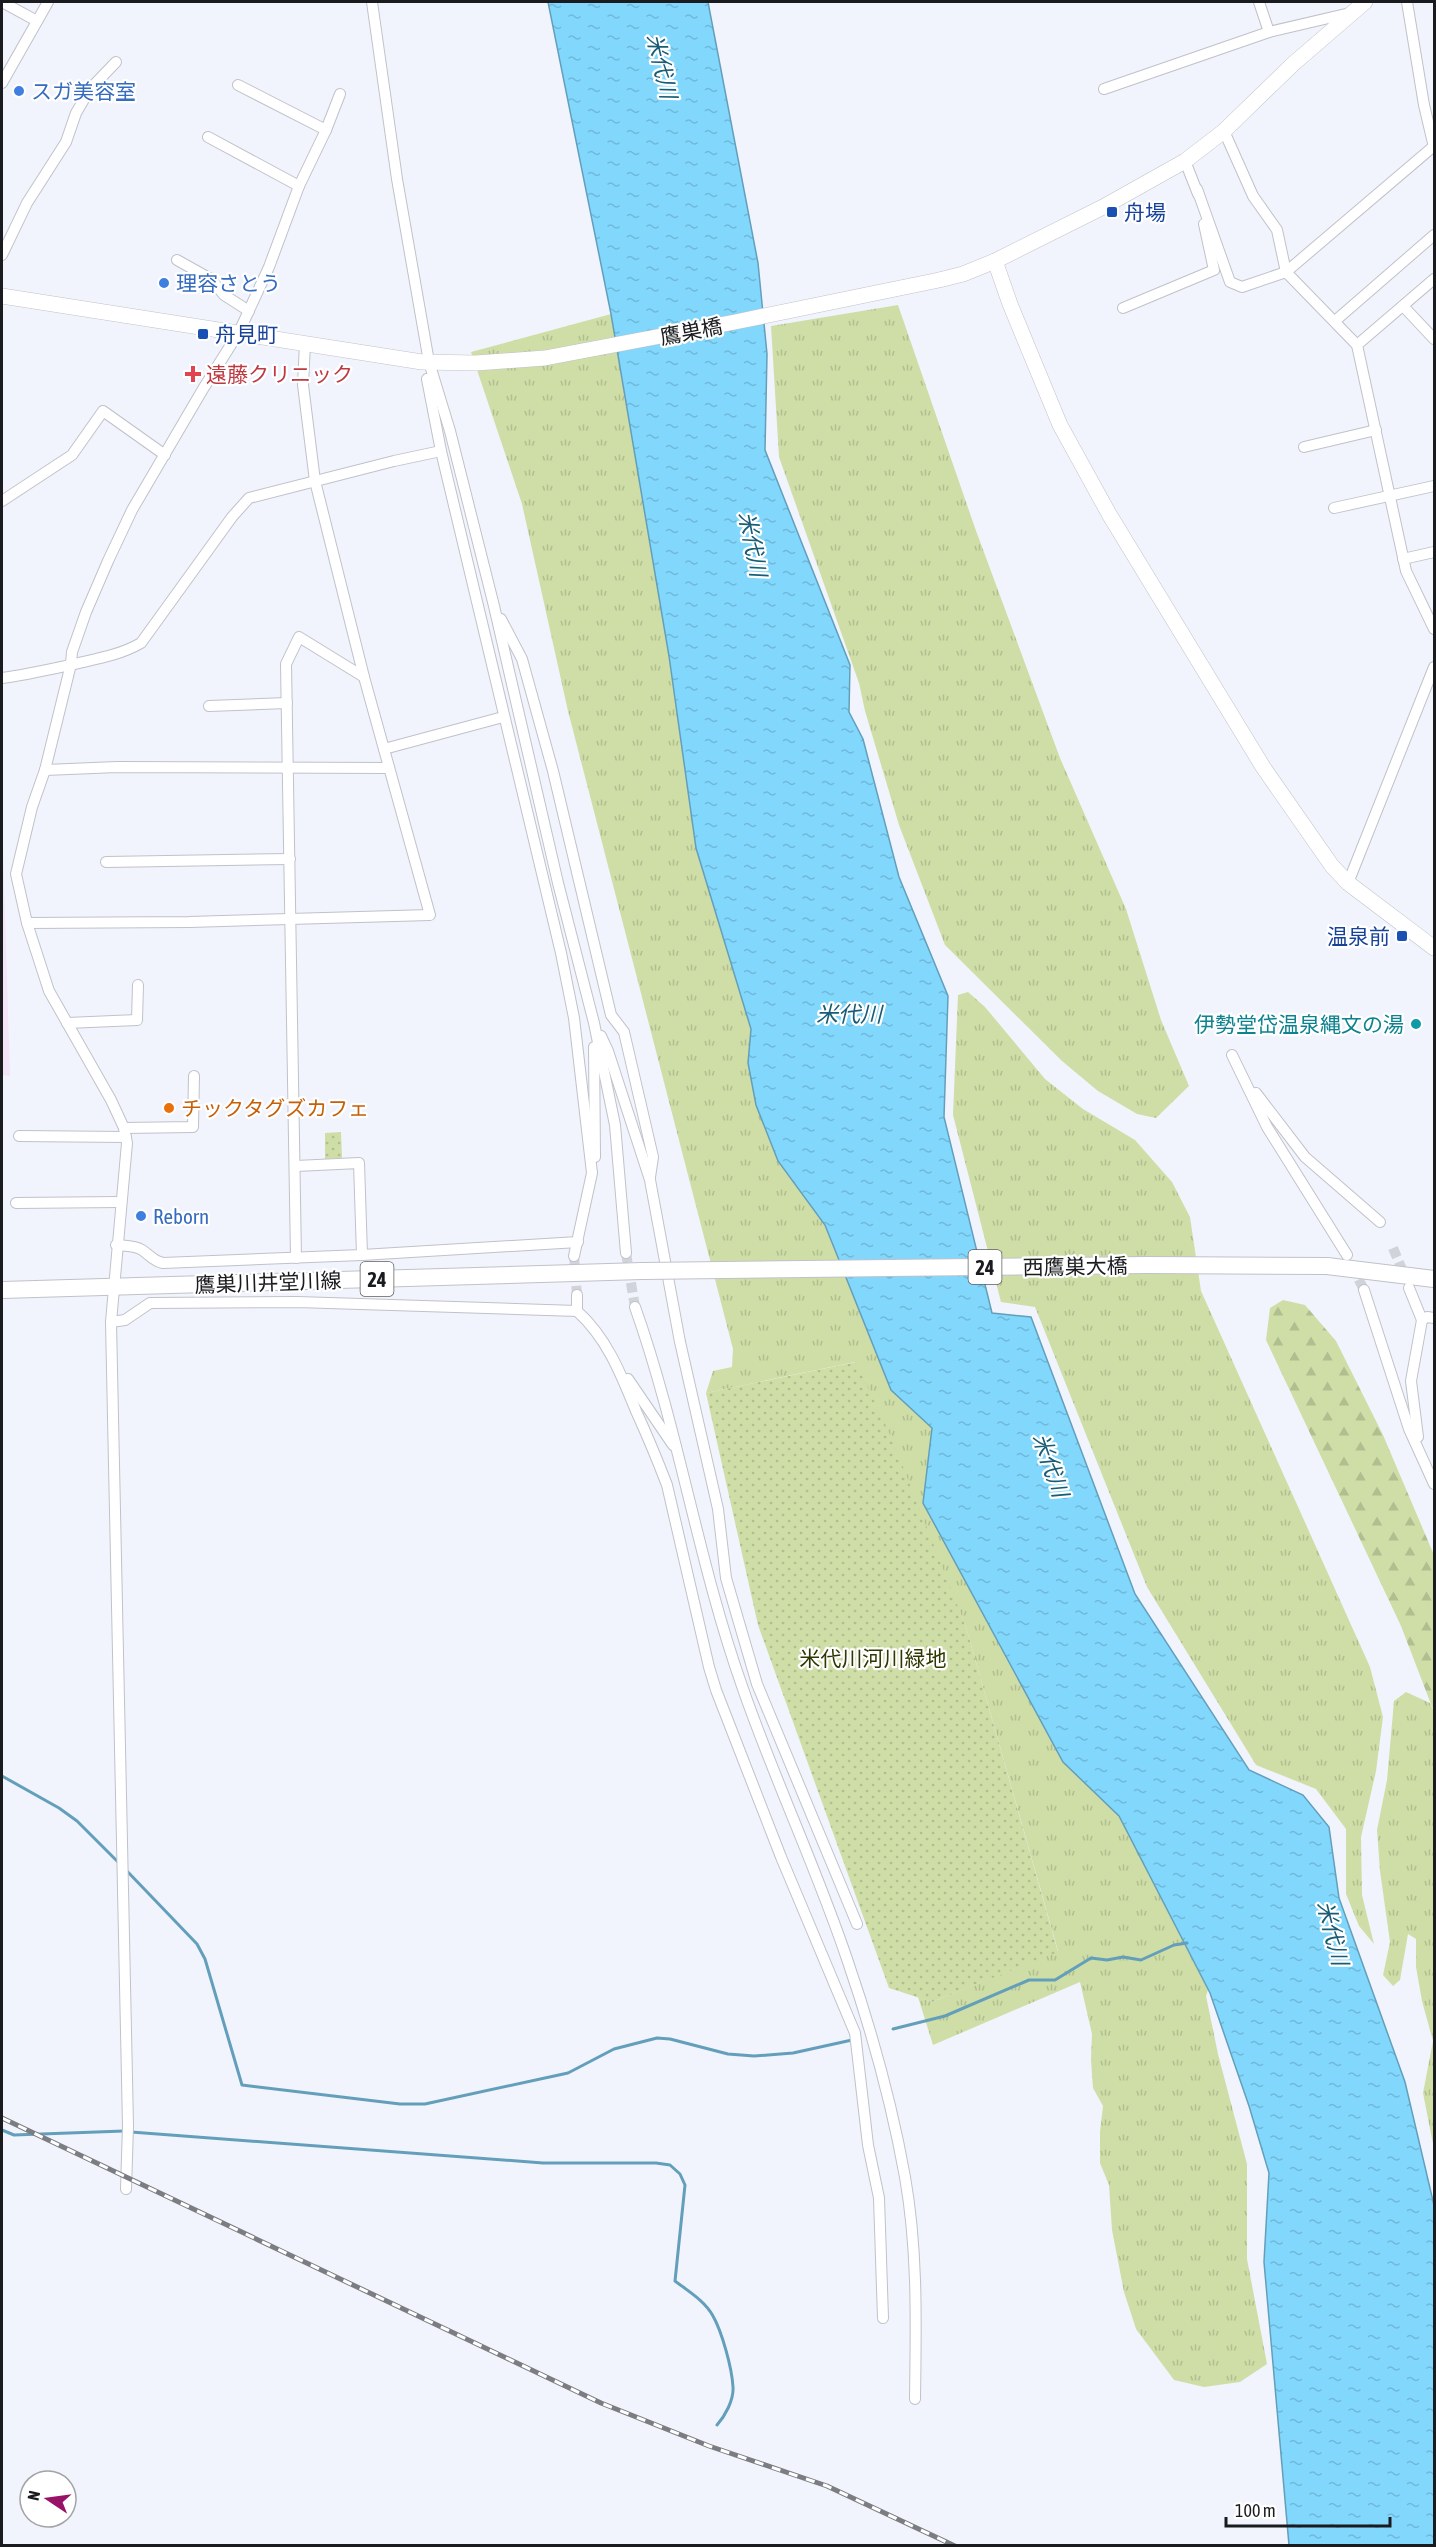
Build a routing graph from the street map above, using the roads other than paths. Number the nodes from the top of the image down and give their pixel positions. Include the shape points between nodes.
1 (2, 2) edge
2 (48, 2) edge
3 (372, 2) edge
4 (1259, 2) edge
5 (1365, 2) edge
6 (1407, 2) edge
7 (1352, 12) junction
8 (37, 21) junction
9 (1269, 32) junction
10 (116, 62) dead end
11 (2, 83) edge
12 (238, 85) dead end
13 (1104, 89) dead end
14 (340, 94) dead end
15 (326, 130) junction
16 (1224, 131) junction
17 (208, 137) dead end
18 (1434, 146) edge
19 (1185, 161) junction
20 (299, 186) junction
21 (1197, 189) junction
22 (1434, 234) edge
23 (2, 255) edge
24 (177, 260) dead end
25 (995, 261) junction
26 (1286, 272) junction
27 (1434, 279) edge
28 (2, 296) edge
29 (1403, 306) junction
30 (1123, 308) dead end
31 (249, 311) junction
32 (1335, 321) junction
33 (239, 332) junction
34 (1434, 339) edge
35 (305, 342) junction
36 (1357, 345) junction
37 (430, 362) junction
38 (1376, 430) junction
39 (1305, 447) dead end
40 (441, 452) junction
41 (165, 456) junction
42 (315, 481) junction
43 (1434, 486) edge
44 (1389, 495) junction
45 (2, 501) edge
46 (1334, 508) dead end
47 (1434, 552) edge
48 (1403, 559) junction
49 (495, 606) junction
50 (1434, 629) edge
51 (71, 664) junction
52 (1434, 667) edge
53 (363, 677) junction
54 (2, 678) edge
55 (287, 703) junction
56 (209, 706) dead end
57 (503, 717) junction
58 (384, 749) junction
59 (289, 766) junction
60 (389, 768) junction
61 (45, 771) junction
62 (290, 859) junction
63 (106, 862) dead end
64 (1348, 883) junction
65 (289, 919) junction
66 (27, 923) junction
67 (1434, 948) edge
68 (138, 986) dead end
69 (67, 1023) junction
70 (594, 1023) junction
71 (194, 1076) dead end
72 (125, 1132) junction
73 (20, 1136) dead end
74 (296, 1166) junction
75 (592, 1173) junction
76 (650, 1180) junction
77 (120, 1202) junction
78 (16, 1203) dead end
79 (1380, 1222) dead end
80 (578, 1242) junction
81 (116, 1245) junction
82 (626, 1252) tunnel mouth
83 (362, 1255) junction
84 (1347, 1255) tunnel mouth
85 (574, 1256) tunnel mouth
86 (296, 1258) junction
87 (642, 1271) joint
88 (1434, 1280) edge
89 (112, 1287) junction
90 (1409, 1288) tunnel mouth
91 (2, 1290) edge
92 (1364, 1290) tunnel mouth
93 (577, 1295) tunnel mouth
94 (635, 1307) tunnel mouth
95 (577, 1311) junction
96 (1434, 1318) edge
97 (1422, 1320) junction
98 (111, 1322) junction
99 (615, 1361) junction
100 (680, 1454) junction
101 (1433, 1481) edge
102 (857, 1924) dead end
103 (126, 2189) dead end
104 (883, 2318) dead end
105 (915, 2399) dead end

1 - 8 street
2 - 8 street
3 - 37 street via 397,179
4 - 9 street
5 - 7 street, 鷹巣橋
6 - 18 street
7 - 9 street
7 - 16 street, 鷹巣橋
8 - 11 street
9 - 13 street
10 - 23 street via 90,89 66,142 27,203
12 - 15 street
14 - 15 street
15 - 20 street
16 - 19 street, 鷹巣橋
16 - 26 street via 1254,196 1277,230
17 - 20 street
18 - 26 street
19 - 21 street
19 - 25 street, 鷹巣橋
20 - 31 street
21 - 26 street via 1230,282 1242,287
21 - 30 street via 1214,270
22 - 32 street
24 - 31 street via 211,279 224,295
25 - 37 street, 鷹巣橋 via 939,280 545,358
25 - 64 street via 1060,425 1109,514 1263,767
26 - 32 street
27 - 29 street
28 - 33 street, 鷹巣橋
29 - 34 street
29 - 36 street
31 - 33 street
32 - 36 street
33 - 35 street, 鷹巣橋
33 - 41 street
35 - 37 street, 鷹巣橋
35 - 42 street via 303,385
36 - 38 street
37 - 40 street
37 - 49 street
38 - 39 street
38 - 44 street
40 - 42 street
40 - 57 street
41 - 45 street via 103,411 72,455
41 - 51 street via 132,510 108,561 79,632
42 - 51 street via 249,498 141,643 124,653
42 - 53 street
43 - 44 street
44 - 46 street
44 - 48 street
47 - 48 street
48 - 50 street
49 - 70 street
49 - 76 street via 522,659 611,1015 624,1032 653,1157
51 - 54 street
51 - 61 street
52 - 64 street
53 - 55 street via 299,637 286,664
53 - 58 street
55 - 56 street
55 - 59 street
57 - 58 street
57 - 75 street via 572,1007
58 - 60 street
59 - 60 street
59 - 61 street
59 - 62 street
60 - 65 street via 430,915
61 - 66 street via 16,874
62 - 63 street
62 - 65 street
64 - 67 street
65 - 66 street
65 - 74 street
66 - 69 street via 49,991
68 - 69 street via 136,1020
69 - 72 street
70 - 75 street via 597,1151
70 - 76 street via 608,1050
70 - 82 street via 615,1125
71 - 72 street via 193,1128
72 - 73 street
72 - 77 street via 126,1169
74 - 83 street via 359,1163
74 - 86 street
75 - 80 street
76 - 102 street via 680,1342 718,1509 726,1578 758,1684
77 - 78 street
77 - 81 street
79 - 84 street via 1305,1156 1251,1088 1232,1055 1267,1127
80 - 83 street
80 - 85 street
81 - 86 street via 133,1246 154,1261 164,1263
81 - 89 street
83 - 86 street
87 - 88 main road, 西鷹巣大橋 / 24, bridge via 1327,1266
87 - 89 main road, 鷹巣川井堂川線 / 24
89 - 91 main road, 鷹巣川井堂川線 / 24
89 - 98 street
90 - 97 street
92 - 101 street via 1409,1429
93 - 95 street
94 - 100 street
95 - 98 street via 297,1302 150,1303 125,1320
95 - 99 street via 593,1326
96 - 97 street
97 - 101 street via 1411,1381 1412,1398 1416,1433
98 - 103 street via 128,2126
99 - 100 street
99 - 104 street via 667,1485 709,1668 723,1710 859,2047 868,2145 879,2198
100 - 105 street via 718,1615 848,1961 895,2124 913,2236 917,2303

